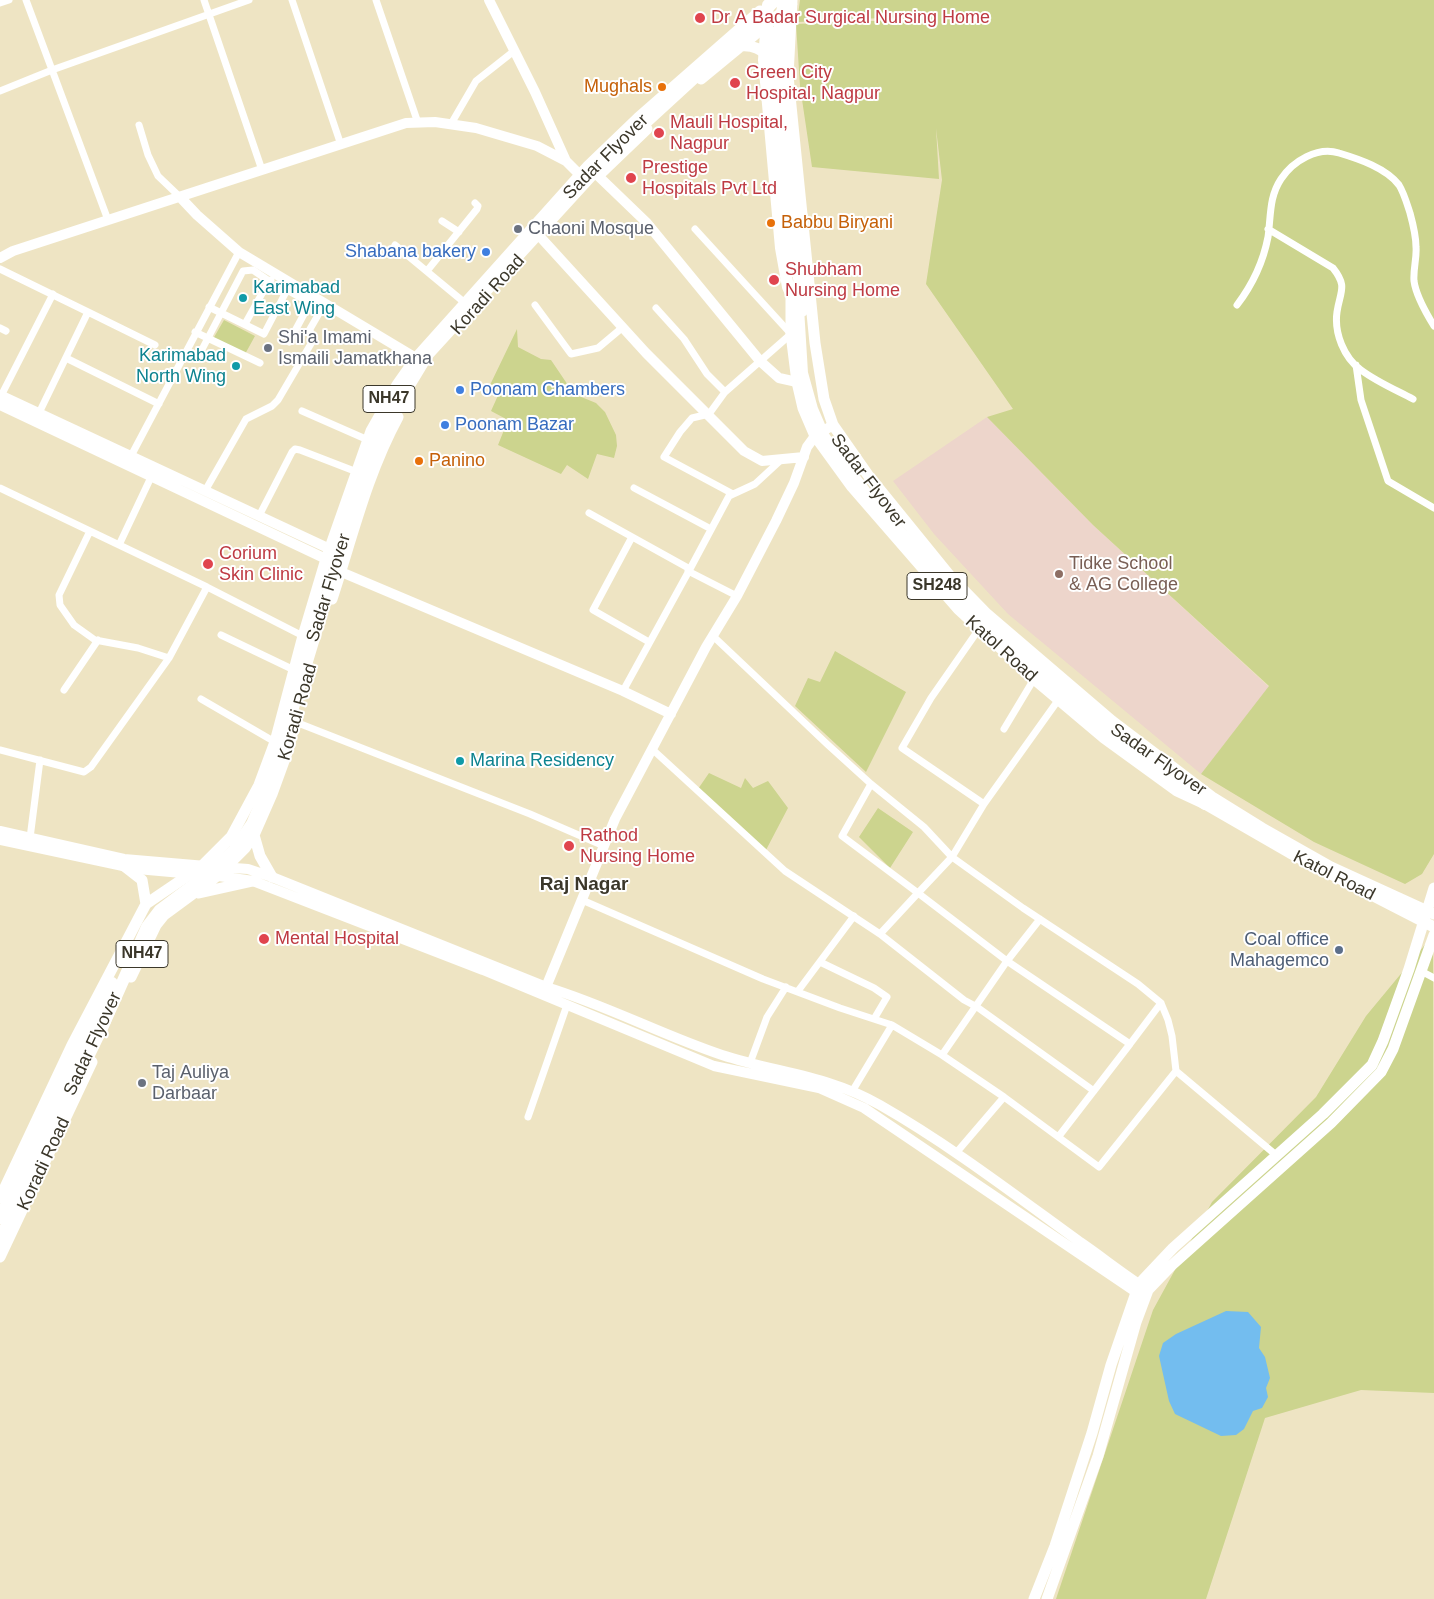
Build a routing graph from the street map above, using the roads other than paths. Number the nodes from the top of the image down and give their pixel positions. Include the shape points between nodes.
1 (9, 0) edge
2 (26, 0) edge
3 (204, 0) edge
4 (249, 0) edge
5 (292, 0) edge
6 (376, 0) edge
7 (489, 0) edge
8 (772, 0) edge
9 (789, 1) edge
10 (0, 3) edge
11 (209, 14) junction
12 (773, 22) junction
13 (740, 46) junction
14 (514, 51) junction
15 (772, 59) junction
16 (52, 70) junction
17 (0, 91) edge
18 (418, 123) junction
19 (451, 124) junction
20 (140, 125) dead end
21 (341, 144) junction
22 (566, 161) junction
23 (262, 170) junction
24 (584, 170) junction
25 (594, 180) junction
26 (180, 197) junction
27 (475, 203) dead end
28 (108, 220) junction
29 (442, 221) dead end
30 (532, 228) junction
31 (1268, 228) junction
32 (695, 229) dead end
33 (458, 232) junction
34 (541, 236) junction
35 (395, 245) dead end
36 (239, 252) junction
37 (0, 258) edge
38 (0, 269) edge
39 (426, 271) junction
40 (281, 276) junction
41 (268, 283) junction
42 (286, 292) junction
43 (53, 294) junction
44 (325, 303) junction
45 (465, 303) junction
46 (535, 305) dead end
47 (1237, 305) dead end
48 (209, 307) junction
49 (656, 308) dead end
50 (88, 312) junction
51 (221, 312) junction
52 (244, 324) junction
53 (1434, 326) edge
54 (623, 327) junction
55 (196, 332) junction
56 (791, 334) junction
57 (208, 339) junction
58 (289, 342) dead end
59 (154, 345) dead end
60 (66, 358) junction
61 (416, 358) junction
62 (197, 359) dead end
63 (760, 360) junction
64 (260, 364) dead end
65 (1356, 365) junction
66 (797, 382) junction
67 (725, 392) junction
68 (0, 399) edge
69 (1413, 399) dead end
70 (158, 404) junction
71 (302, 411) dead end
72 (40, 413) junction
73 (709, 414) junction
74 (834, 425) junction
75 (815, 436) junction
76 (368, 440) junction
77 (131, 456) junction
78 (804, 457) junction
79 (783, 459) junction
80 (153, 472) junction
81 (357, 472) junction
82 (0, 488) edge
83 (634, 488) dead end
84 (205, 491) junction
85 (733, 494) junction
86 (1434, 508) edge
87 (589, 514) dead end
88 (259, 516) junction
89 (711, 529) junction
90 (90, 531) junction
91 (632, 537) junction
92 (120, 546) junction
93 (327, 558) junction
94 (689, 570) junction
95 (341, 572) junction
96 (207, 587) junction
97 (737, 596) junction
98 (979, 629) junction
99 (221, 635) dead end
100 (303, 636) junction
101 (713, 636) junction
102 (98, 640) junction
103 (649, 642) junction
104 (169, 658) junction
105 (294, 670) junction
106 (1034, 679) junction
107 (64, 690) dead end
108 (623, 691) junction
109 (201, 699) dead end
110 (1059, 699) junction
111 (671, 714) junction
112 (282, 716) junction
113 (295, 722) junction
114 (1004, 729) dead end
115 (275, 742) junction
116 (652, 749) junction
117 (0, 750) edge
118 (40, 760) junction
119 (1181, 783) junction
120 (871, 784) junction
121 (1208, 801) junction
122 (984, 804) junction
123 (0, 831) edge
124 (254, 835) junction
125 (0, 840) edge
126 (30, 842) junction
127 (604, 846) junction
128 (952, 857) junction
129 (124, 866) junction
130 (202, 866) junction
131 (226, 867) junction
132 (190, 874) junction
133 (217, 876) junction
134 (272, 877) junction
135 (253, 881) junction
136 (1434, 888) edge
137 (918, 893) junction
138 (192, 895) junction
139 (582, 900) junction
140 (146, 904) junction
141 (1428, 915) edge
142 (854, 916) junction
143 (1040, 919) junction
144 (1434, 927) edge
145 (880, 934) junction
146 (1434, 936) edge
147 (1007, 961) junction
148 (820, 962) junction
149 (1421, 971) junction
150 (1434, 978) edge
151 (786, 987) junction
152 (544, 991) junction
153 (798, 991) junction
154 (1161, 1004) junction
155 (567, 1005) junction
156 (977, 1006) junction
157 (874, 1019) junction
158 (892, 1025) junction
159 (1130, 1044) junction
160 (942, 1056) junction
161 (750, 1063) junction
162 (1176, 1071) junction
163 (852, 1090) junction
164 (1094, 1092) junction
165 (1004, 1097) junction
166 (528, 1117) dead end
167 (1059, 1136) junction
168 (956, 1153) junction
169 (1276, 1155) junction
170 (0, 1198) edge
171 (0, 1218) edge
172 (0, 1239) edge
173 (0, 1257) edge
174 (1142, 1291) junction
175 (1034, 1599) edge
176 (1047, 1599) edge

1 - 10 street
2 - 16 street
3 - 11 street
4 - 11 street
5 - 21 street
6 - 18 street
7 - 14 main road
8 - 12 main road, Katol Road
8 - 24 main road, Koradi Road / NH47
8 - 119 highway, Sadar Flyover via 764,60 781,248 788,287 798,308 802,373 824,437 865,492 938,577 984,624 1107,730
8 - 171 highway, Sadar Flyover / NH47 via 596,164 422,356 372,442 342,527 269,773 248,821 225,850 192,880 158,904 146,918
8 - 172 highway, Sadar Flyover / NH47 via 754,23 609,156 428,354 381,435 362,483 272,777 252,824 234,850 160,910 147,927
9 - 12 main road, Koradi Road
9 - 74 main road, Katol Road / SH248 via 788,76 815,343 824,399
9 - 119 highway, Sadar Flyover via 779,34 780,66 805,353 817,408 842,452 861,477 928,558 986,621
11 - 16 street
11 - 23 street
12 - 13 main road, Koradi Road
12 - 15 main road, Katol Road / SH248
13 - 15 main road via 760,49
13 - 25 main road, Koradi Road via 698,81
14 - 19 street via 476,81
14 - 22 main road
15 - 56 main road, Katol Road / SH248 via 790,275
16 - 17 street
16 - 28 street
18 - 19 main road
18 - 21 main road
19 - 22 main road via 536,146
20 - 26 street via 158,176
21 - 23 main road
22 - 24 main road
23 - 26 main road
24 - 25 main road
24 - 30 main road, Koradi Road / NH47
25 - 34 main road, Koradi Road
25 - 63 main road via 646,222
26 - 28 main road
26 - 36 main road
27 - 33 street via 477,209
28 - 37 main road
29 - 33 street
30 - 34 main road
30 - 45 main road, Koradi Road / NH47
31 - 47 street via 1259,271
31 - 53 street via 1272,195 1292,165 1306,156 1335,151 1380,169 1399,185 1406,200 1416,246 1414,281
31 - 65 street via 1333,268 1340,276 1343,286 1337,332
32 - 56 street
33 - 39 street
34 - 54 main road
34 - 95 main road, Koradi Road via 428,363 384,444
35 - 39 street
36 - 40 main road
36 - 48 street
38 - 43 street
39 - 45 street
40 - 41 street
40 - 42 street
40 - 44 main road
41 - 42 street
41 - 51 street via 253,270 243,271
41 - 52 street
42 - 52 street via 264,334
42 - 58 street via 310,303
43 - 50 street
43 - 68 street
44 - 61 main road
44 - 84 street via 310,329 312,342 278,400 246,419
45 - 61 main road, Koradi Road / NH47
46 - 54 street via 571,354 598,348
48 - 51 street
48 - 55 street
49 - 67 street
50 - 59 street
50 - 60 street
51 - 52 street
51 - 57 street
54 - 73 main road
55 - 57 street
55 - 70 street
56 - 63 street
56 - 66 main road, Katol Road / SH248
57 - 62 street
57 - 64 street
60 - 70 street
60 - 72 street
61 - 76 main road, Koradi Road / NH47 via 397,385
63 - 66 main road via 779,378
63 - 67 street
65 - 69 street
65 - 86 street via 1361,400 1388,481
66 - 75 main road, Katol Road / SH248 via 803,408
67 - 73 street
68 - 72 main road
68 - 80 main road
70 - 77 street
71 - 76 street
72 - 77 main road
73 - 79 main road via 744,450 762,461
73 - 85 street via 692,418 664,457
74 - 75 main road
74 - 121 main road, Katol Road / SH248 via 914,533 987,614
75 - 78 main road
75 - 98 main road, Katol Road / SH248 via 852,487 952,603
76 - 81 main road, Koradi Road / NH47
77 - 80 main road
78 - 79 main road
78 - 97 main road via 776,521
79 - 85 street via 755,484
80 - 84 main road
80 - 92 street
80 - 93 main road
81 - 88 street via 295,449
81 - 93 main road, Koradi Road / NH47
82 - 90 street
83 - 89 street
84 - 88 main road
85 - 89 street
87 - 91 street
88 - 93 main road
89 - 94 street
90 - 92 street
90 - 102 street via 59,595 60,605 74,625
91 - 94 street
91 - 103 street via 593,610
92 - 96 street
93 - 95 main road
93 - 100 main road, Koradi Road / NH47
94 - 97 street
94 - 103 street
95 - 108 main road
95 - 113 main road, Koradi Road
96 - 100 street
96 - 104 street
97 - 101 main road
98 - 106 main road, Katol Road / SH248
98 - 122 street via 931,698 902,748
99 - 105 street
100 - 105 main road, Koradi Road / NH47
101 - 111 main road
101 - 120 street
102 - 104 street
102 - 107 street
103 - 108 street
104 - 118 street via 91,767 84,772
105 - 112 main road, Koradi Road / NH47
106 - 110 main road, Katol Road / SH248
106 - 114 street
108 - 111 main road
109 - 115 street
110 - 121 main road, Katol Road / SH248 via 1104,738 1177,791
110 - 122 street
111 - 116 main road
112 - 113 street
112 - 115 main road, Koradi Road / NH47
113 - 124 main road, Koradi Road via 288,750
113 - 127 street
115 - 130 main road, Koradi Road / NH47 via 259,785 232,837
116 - 127 main road
116 - 142 street via 785,871
117 - 118 street
118 - 126 street
119 - 121 highway, Sadar Flyover
120 - 128 street via 924,827
120 - 137 street via 842,836
121 - 141 main road, Katol Road / SH248
122 - 128 street
123 - 126 main road
124 - 131 main road, Koradi Road
124 - 134 main road via 260,856
125 - 126 main road
126 - 129 main road
126 - 130 main road via 124,859
127 - 139 main road
128 - 137 street
128 - 143 street
129 - 132 main road
129 - 140 main road via 142,880
130 - 131 main road
130 - 132 main road, NH47
131 - 133 main road, NH47
131 - 134 main road via 248,869
132 - 133 main road
132 - 140 main road, Koradi Road / NH47
133 - 135 main road
133 - 138 main road, Koradi Road / NH47
134 - 152 main road
135 - 138 main road
135 - 152 main road
136 - 141 main road
137 - 145 street
137 - 147 street
138 - 173 main road, Koradi Road / NH47 via 164,915 156,925
139 - 151 street
139 - 152 main road
140 - 170 main road, Koradi Road / NH47 via 72,1044
141 - 144 main road, Katol Road / SH248
141 - 169 main road via 1372,1066
142 - 145 street
142 - 148 street
143 - 147 street
143 - 154 street via 1138,984
145 - 156 street via 964,1000
146 - 149 main road
147 - 156 street
147 - 159 street
148 - 153 street
148 - 157 street via 887,997
149 - 150 street
149 - 174 main road via 1393,1050 1381,1072 1330,1124
151 - 153 street
151 - 161 street via 767,1017
152 - 155 main road
152 - 161 main road via 565,992 666,1034
153 - 157 street
154 - 159 street
154 - 162 street via 1172,1036
155 - 166 street
155 - 174 main road via 714,1066 819,1088 864,1108
156 - 160 street
156 - 164 street
157 - 158 street
158 - 160 street
158 - 163 street
159 - 164 street
160 - 165 street
161 - 163 main road via 824,1080
162 - 167 street via 1099,1167
162 - 169 street
163 - 168 main road via 900,1116
164 - 167 street
165 - 167 street
165 - 168 street
168 - 174 main road
169 - 174 main road via 1173,1248
174 - 175 main road via 1111,1365 1092,1433
174 - 176 main road via 1098,1456

